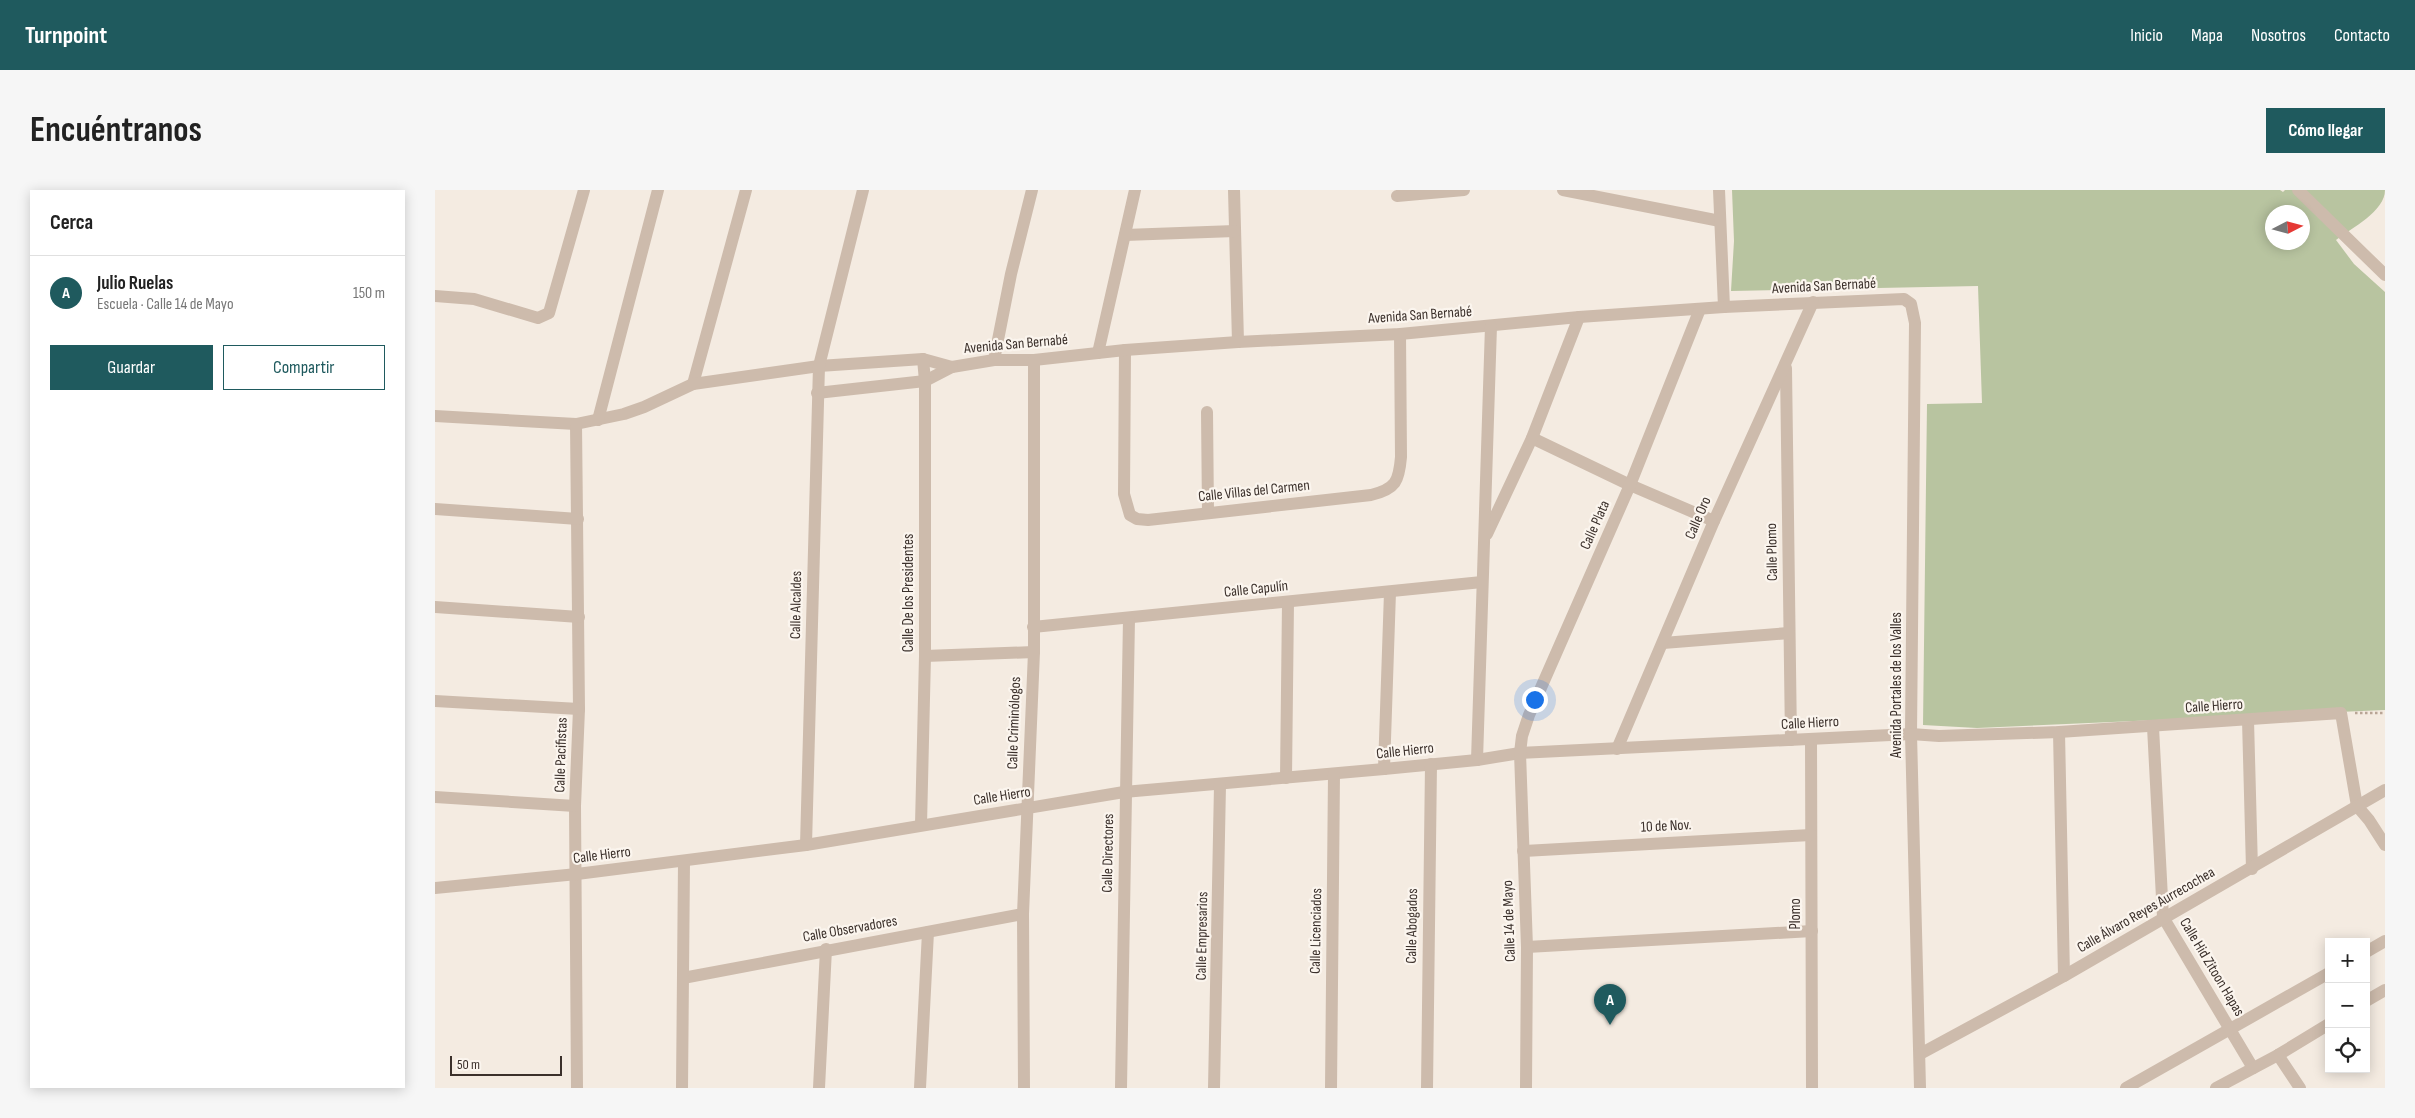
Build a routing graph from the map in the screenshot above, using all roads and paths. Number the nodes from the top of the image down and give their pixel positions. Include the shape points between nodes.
1 (584, 190) edge
2 (658, 190) edge
3 (746, 190) edge
4 (863, 190) edge
5 (1032, 190) edge
6 (1135, 190) edge
7 (1234, 190) edge
8 (1464, 190) edge
9 (1563, 190) edge
10 (1719, 190) edge
11 (2298, 190) edge
12 (1397, 196) dead end
13 (1720, 221) junction
14 (1235, 231) junction
15 (1125, 235) junction
16 (2385, 275) edge
17 (435, 296) edge
18 (1891, 298) joint
19 (1813, 302) junction
20 (1724, 307) junction
21 (1700, 309) junction
22 (1579, 317) junction
23 (1491, 326) junction
24 (1400, 334) junction
25 (1238, 342) junction
26 (1125, 350) junction
27 (1098, 353) junction
28 (923, 360) junction
29 (994, 360) junction
30 (1034, 360) junction
31 (1786, 362) junction
32 (819, 366) junction
33 (952, 367) junction
34 (925, 381) junction
35 (693, 384) junction
36 (817, 393) junction
37 (1207, 412) dead end
38 (435, 416) edge
39 (598, 420) junction
40 (575, 424) junction
41 (1531, 438) junction
42 (1630, 485) junction
43 (435, 509) edge
44 (1208, 513) junction
45 (577, 519) junction
46 (1715, 521) junction
47 (1485, 539) junction
48 (1482, 582) junction
49 (1390, 592) junction
50 (1288, 602) junction
51 (435, 607) edge
52 (579, 617) junction
53 (1129, 618) junction
54 (1033, 627) junction
55 (1789, 633) junction
56 (1663, 643) junction
57 (1034, 652) junction
58 (925, 656) junction
59 (435, 701) edge
60 (579, 709) junction
61 (2341, 713) junction
62 (2385, 713) edge
63 (2248, 720) junction
64 (2153, 727) junction
65 (2059, 732) junction
66 (1911, 734) junction
67 (1811, 739) junction
68 (1791, 740) junction
69 (1617, 749) junction
70 (1521, 753) junction
71 (1477, 760) junction
72 (1431, 764) junction
73 (1383, 769) junction
74 (1334, 774) junction
75 (1286, 778) junction
76 (1220, 785) junction
77 (2385, 790) edge
78 (1125, 792) junction
79 (435, 797) edge
80 (575, 806) junction
81 (2357, 806) junction
82 (1027, 808) junction
83 (921, 826) junction
84 (1811, 835) junction
85 (806, 845) junction
86 (2385, 845) edge
87 (1523, 851) junction
88 (684, 862) junction
89 (2253, 868) junction
90 (577, 874) junction
91 (435, 888) edge
92 (1023, 914) junction
93 (2163, 917) junction
94 (1812, 931) junction
95 (928, 932) junction
96 (2385, 941) edge
97 (1527, 947) junction
98 (826, 949) junction
99 (2370, 950) edge
100 (2325, 975) edge
101 (2064, 976) junction
102 (683, 978) junction
103 (2383, 995) edge
104 (2370, 1000) edge
105 (2325, 1026) edge
106 (2230, 1029) junction
107 (1920, 1054) junction
108 (2278, 1055) junction
109 (2253, 1068) junction
110 (577, 1088) edge
111 (682, 1088) edge
112 (819, 1088) edge
113 (920, 1088) edge
114 (1024, 1088) edge
115 (1121, 1088) edge
116 (1214, 1088) edge
117 (1331, 1088) edge
118 (1427, 1088) edge
119 (1526, 1088) edge
120 (1813, 1088) edge
121 (1920, 1088) edge
122 (2126, 1088) edge
123 (2216, 1088) edge
124 (2300, 1088) edge

1 - 17 street via 549,313 538,318 474,299
2 - 39 street
3 - 35 street
4 - 32 street, Calle Alcaldes
5 - 29 street
6 - 15 street
7 - 14 street
8 - 12 street
9 - 13 street
10 - 13 street
11 - 16 street
13 - 20 street
14 - 15 street
14 - 25 street
15 - 27 street
18 - 19 street, Avenida San Bernabé
18 - 66 street, Avenida Portales de los Valles via 1904,299 1911,304 1915,322
19 - 20 street, Avenida San Bernabé
19 - 31 street, Calle Oro
20 - 21 street, Avenida San Bernabé
21 - 22 street, Avenida San Bernabé
21 - 42 street, Calle Plata
22 - 23 street, Avenida San Bernabé
22 - 41 street
23 - 24 street, Avenida San Bernabé
23 - 47 street
24 - 25 street, Avenida San Bernabé
24 - 44 street, Calle Villas del Carmen via 1401,457 1400,474 1393,486 1371,495
25 - 26 street, Avenida San Bernabé
26 - 27 street, Avenida San Bernabé
26 - 44 street, Calle Villas del Carmen via 1124,494 1130,515 1148,520
27 - 30 street, Avenida San Bernabé
28 - 32 street, Avenida San Bernabé
28 - 33 street, Avenida San Bernabé
28 - 34 street, Calle De los Presidentes
29 - 30 street, Avenida San Bernabé
29 - 33 street, Avenida San Bernabé
30 - 54 street, Calle Criminólogos
31 - 46 street, Calle Oro
31 - 55 street, Calle Plomo
32 - 35 street, Avenida San Bernabé
32 - 36 street, Calle Alcaldes
33 - 34 street, Avenida San Bernabé
34 - 36 street, Avenida San Bernabé
34 - 58 street, Calle De los Presidentes
35 - 39 street, Avenida San Bernabé via 644,407
36 - 85 street, Calle Alcaldes
37 - 44 street
38 - 40 street, Avenida San Bernabé
39 - 40 street, Avenida San Bernabé
40 - 45 street, Calle Pacifistas
41 - 42 street
41 - 47 street
42 - 46 street
42 - 70 street, Calle Plata via 1529,715 1522,736
43 - 45 street
45 - 52 street, Calle Pacifistas
46 - 56 street, Calle Oro
47 - 48 street
48 - 49 street, Calle Capulín
48 - 71 street
49 - 50 street, Calle Capulín
49 - 73 street
50 - 53 street, Calle Capulín
50 - 75 street
51 - 52 street
52 - 60 street, Calle Pacifistas
53 - 54 street, Calle Capulín
53 - 78 street, Calle Directores
54 - 57 street, Calle Criminólogos
55 - 56 street
55 - 68 street, Calle Plomo
56 - 69 street, Calle Oro
57 - 58 street
57 - 82 street, Calle Criminólogos
58 - 83 street, Calle De los Presidentes
59 - 60 street
60 - 80 street, Calle Pacifistas
61 - 62 path
61 - 63 street, Calle Hierro
61 - 81 street
63 - 64 street, Calle Hierro
63 - 89 street
64 - 65 street, Calle Hierro
64 - 93 street, Calle Hid Zitoon Hapas
65 - 66 street, Calle Hierro
65 - 101 street
66 - 67 street, Calle Hierro
66 - 107 street, Avenida Portales de los Valles
67 - 68 street, Calle Hierro
67 - 84 street, Plomo
68 - 69 street, Calle Hierro
69 - 70 street, Calle Hierro
70 - 71 street, Calle Hierro
70 - 87 street, Calle 14 de Mayo
71 - 72 street, Calle Hierro
72 - 73 street, Calle Hierro
72 - 118 street, Calle Abogados
73 - 74 street, Calle Hierro
74 - 75 street, Calle Hierro
74 - 117 street, Calle Licenciados
75 - 76 street, Calle Hierro
76 - 78 street, Calle Hierro
76 - 116 street, Calle Empresarios
77 - 81 street, Calle Álvaro Reyes Aurrecochea
78 - 82 street, Calle Hierro
78 - 115 street, Calle Directores
79 - 80 street
80 - 90 street, Calle Pacifistas
81 - 86 street
81 - 89 street, Calle Álvaro Reyes Aurrecochea
82 - 83 street, Calle Hierro
82 - 92 street, Calle Criminólogos
83 - 85 street, Calle Hierro
84 - 87 street, 10 de Nov.
84 - 94 street, Plomo
85 - 88 street, Calle Hierro
87 - 97 street, Calle 14 de Mayo
88 - 90 street, Calle Hierro
88 - 102 street
89 - 93 street, Calle Álvaro Reyes Aurrecochea
90 - 91 street, Calle Hierro
90 - 110 street, Calle Pacifistas
92 - 95 street, Calle Observadores
92 - 114 street, Calle Criminólogos
93 - 101 street, Calle Álvaro Reyes Aurrecochea
93 - 106 street, Calle Hid Zitoon Hapas
94 - 97 street
94 - 120 street, Plomo
95 - 98 street, Calle Observadores
95 - 113 street
96 - 99 street
97 - 119 street, Calle 14 de Mayo
98 - 102 street, Calle Observadores
98 - 112 street
100 - 106 street
101 - 107 street, Calle Álvaro Reyes Aurrecochea
102 - 111 street
103 - 104 street
105 - 108 street
106 - 109 street, Calle Hid Zitoon Hapas
106 - 122 street
107 - 121 street, Avenida Portales de los Valles
108 - 109 street
108 - 124 street
109 - 123 street

